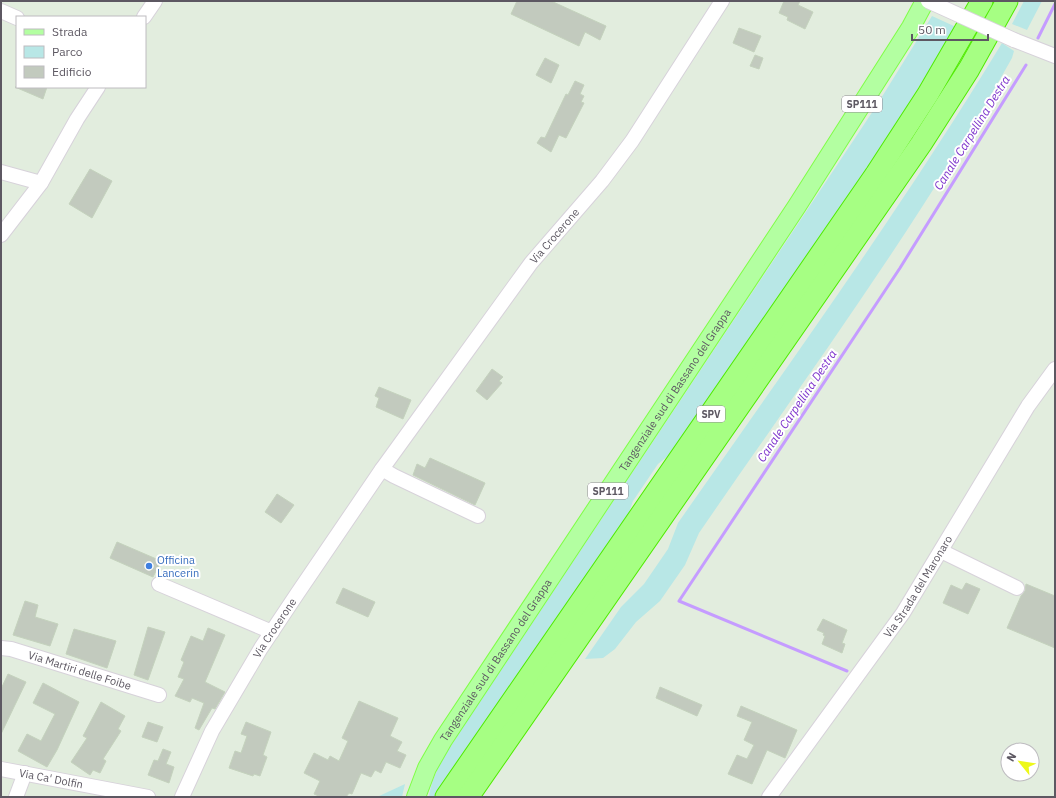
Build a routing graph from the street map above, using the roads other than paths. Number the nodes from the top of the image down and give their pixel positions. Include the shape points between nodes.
1 (155, 1) edge
2 (722, 1) edge
3 (925, 1) edge
4 (928, 1) edge
5 (982, 1) edge
6 (1007, 1) edge
7 (1, 11) edge
8 (145, 16) edge
9 (16, 18) edge
10 (1055, 56) edge
11 (97, 88) edge
12 (1, 172) edge
13 (41, 183) junction
14 (1, 235) edge
15 (1055, 369) edge
16 (382, 469) junction
17 (478, 516) dead end
18 (941, 551) junction
19 (159, 584) dead end
20 (1017, 588) dead end
21 (272, 632) junction
22 (1, 648) edge
23 (159, 695) dead end
24 (1, 768) edge
25 (24, 773) junction
26 (422, 778) junction
27 (16, 797) edge
28 (148, 797) edge
29 (182, 797) edge
30 (416, 797) edge
31 (422, 797) edge
32 (446, 797) edge
33 (468, 797) edge
34 (770, 797) edge

1 - 8 street
2 - 16 street, Via Crocerone via 632,141 602,181 531,263
3 - 26 main road, Tangenziale sud di Bassano del Grappa / SP111 via 797,206 459,715
4 - 10 street, bridge
5 - 32 highway, SPV via 928,94 876,174
6 - 33 highway, SPV via 969,69 921,144
7 - 9 street
11 - 13 street via 76,119
12 - 13 street
13 - 14 street
15 - 18 street, Via Strada del Maronaro via 1028,406
16 - 17 street
16 - 21 street, Via Crocerone
18 - 20 street
18 - 34 street, Via Strada del Maronaro via 904,613
19 - 21 street
21 - 29 street, Via Crocerone via 212,731
22 - 23 street, Via Martiri delle Foibe
24 - 25 street, Via Ca' Dolfin
25 - 27 street
25 - 28 street, Via Ca' Dolfin
26 - 30 main road, Tangenziale sud di Bassano del Grappa / SP111
26 - 31 main road, Tangenziale sud di Bassano del Grappa / SP111

